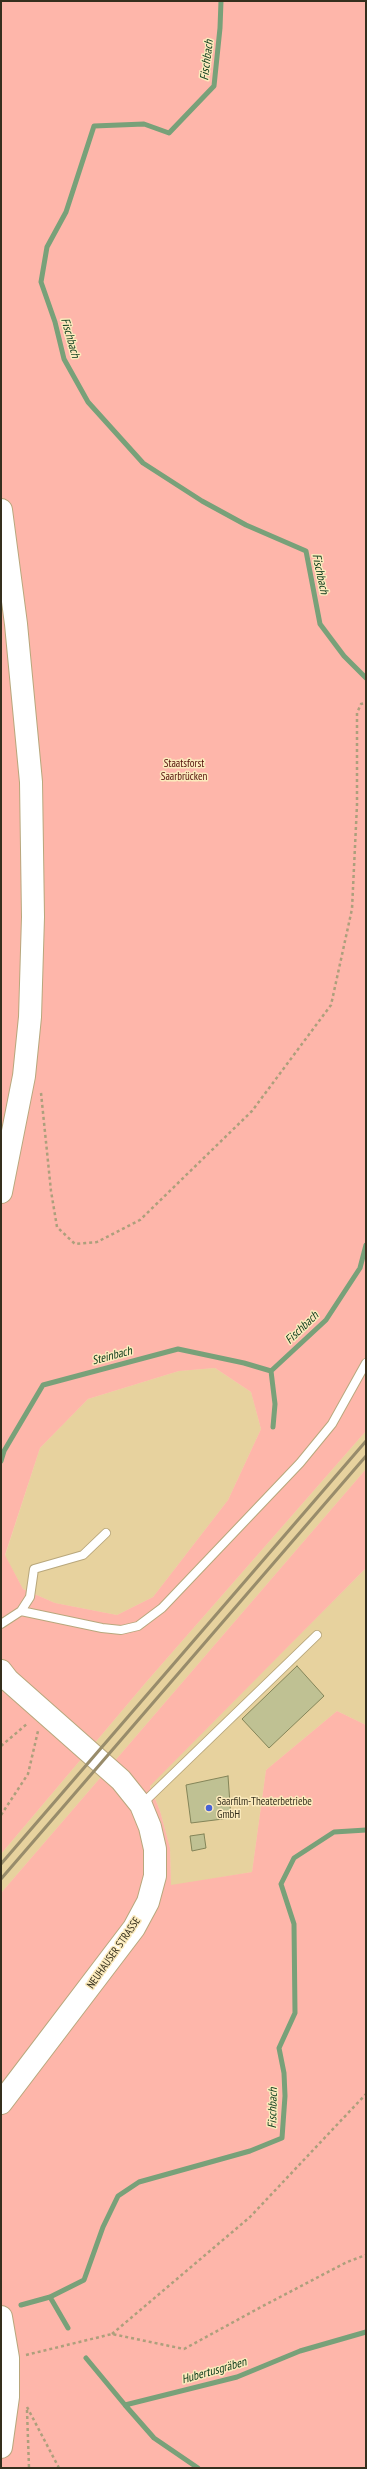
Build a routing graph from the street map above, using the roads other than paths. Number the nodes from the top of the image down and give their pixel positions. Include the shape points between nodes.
1 (1, 510) edge
2 (1, 1192) edge
3 (366, 1363) edge
4 (106, 1534) dead end
5 (21, 1612) junction
6 (1, 1624) edge
7 (317, 1635) dead end
8 (1, 1671) edge
9 (140, 1805) junction
10 (1, 2103) edge
11 (1, 2317) edge
12 (1, 2447) edge

1 - 2 main road via 16,624 31,782 33,860 30,1017 22,1086
3 - 5 lane via 332,1424 300,1463 162,1608 138,1626 121,1630 102,1628
4 - 5 lane via 83,1555 34,1569 30,1596
5 - 6 lane
7 - 9 lane
8 - 9 main road, NEUHAUSER STRASSE via 121,1780
9 - 10 main road, NEUHAUSER STRASSE via 150,1826 156,1849 155,1876 148,1902 134,1928
11 - 12 main road via 8,2358 8,2397

